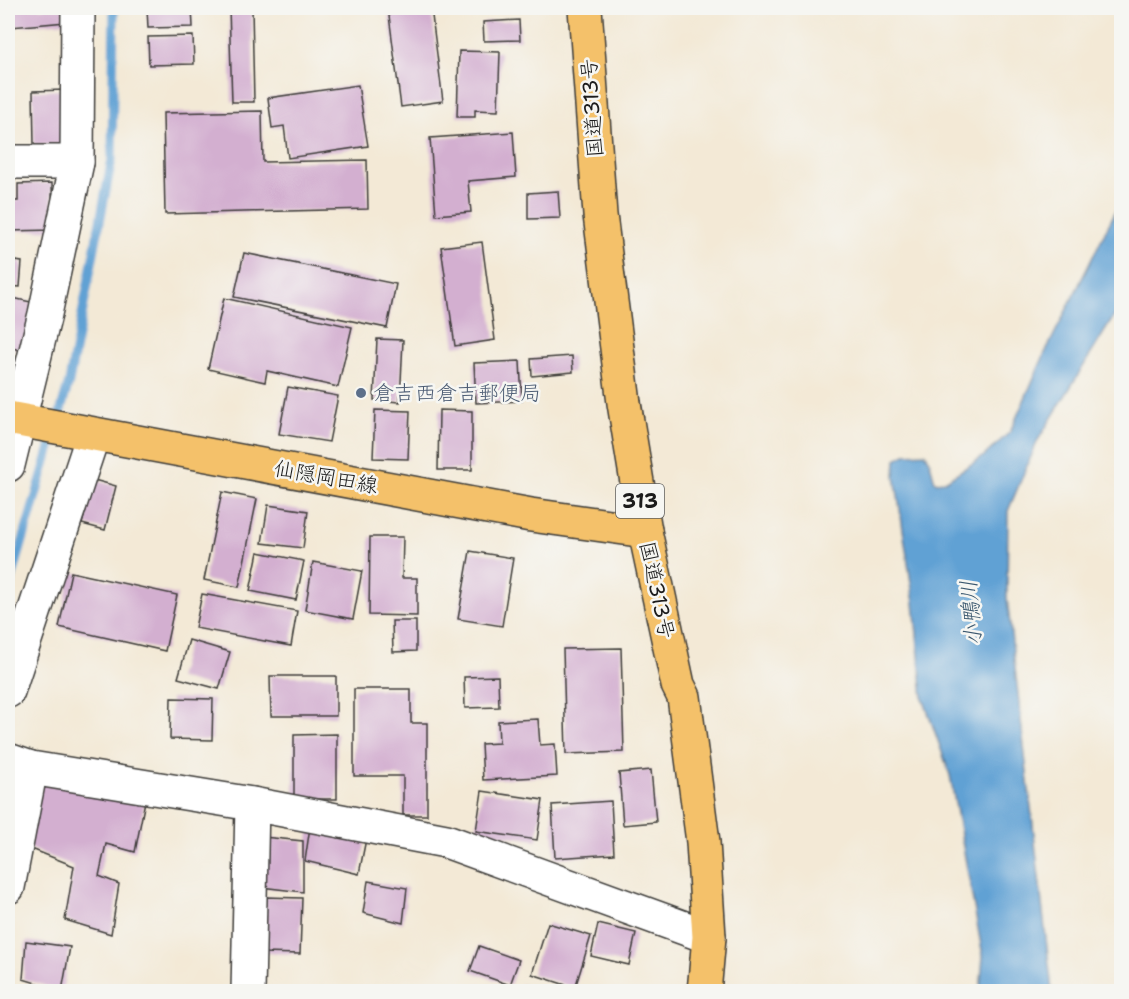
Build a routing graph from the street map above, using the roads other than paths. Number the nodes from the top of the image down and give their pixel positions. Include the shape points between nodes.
1 (78, 8) edge
2 (585, 8) edge
3 (8, 162) edge
4 (77, 162) junction
5 (19, 420) edge
6 (87, 434) junction
7 (8, 465) edge
8 (645, 531) junction
9 (8, 692) edge
10 (19, 764) edge
11 (252, 804) junction
12 (8, 887) edge
13 (709, 937) junction
14 (248, 992) edge
15 (704, 992) edge

1 - 4 street
2 - 8 main road, 国道313号 / 313 via 600,215
3 - 4 street
4 - 5 street
5 - 6 main road, 仙隠岡田線
5 - 7 street
6 - 8 main road, 仙隠岡田線 via 531,515
6 - 9 street
8 - 13 main road, 国道313号 / 313 via 678,685 684,697 704,842
10 - 11 street
10 - 12 street
11 - 13 street via 446,842
11 - 14 street
13 - 15 main road, 国道313号 / 313

